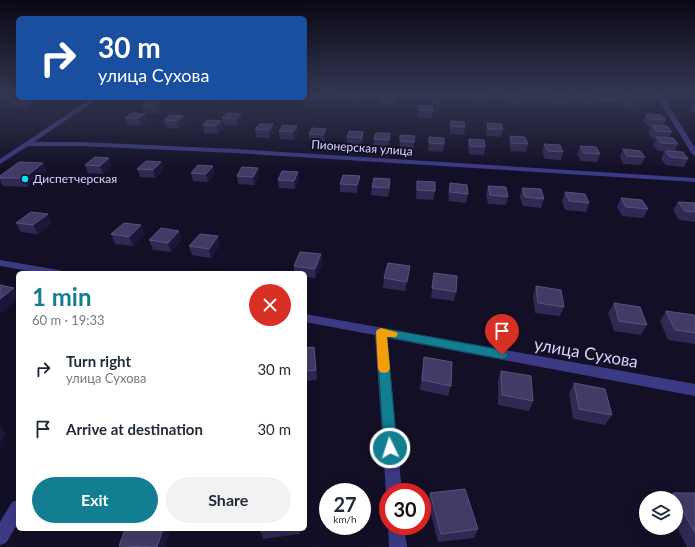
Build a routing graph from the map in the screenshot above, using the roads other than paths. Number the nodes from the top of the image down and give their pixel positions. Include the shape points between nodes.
1 (65, 119) edge
2 (674, 119) edge
3 (687, 140) junction
4 (695, 141) edge
5 (27, 144) junction
6 (695, 154) edge
7 (0, 162) edge
8 (695, 180) edge
9 (0, 263) edge
10 (47, 271) edge
11 (307, 318) edge
12 (381, 332) junction
13 (694, 392) edge
14 (393, 483) edge
15 (16, 511) edge
16 (397, 535) edge
17 (0, 537) edge
18 (398, 547) edge

1 - 5 street
2 - 3 street
3 - 4 street
3 - 6 street
5 - 7 street
5 - 8 street, Пионерская улица via 235,151
9 - 10 street
11 - 12 street, улица Сухова
12 - 13 street, улица Сухова
12 - 14 street
15 - 17 street
16 - 18 street

